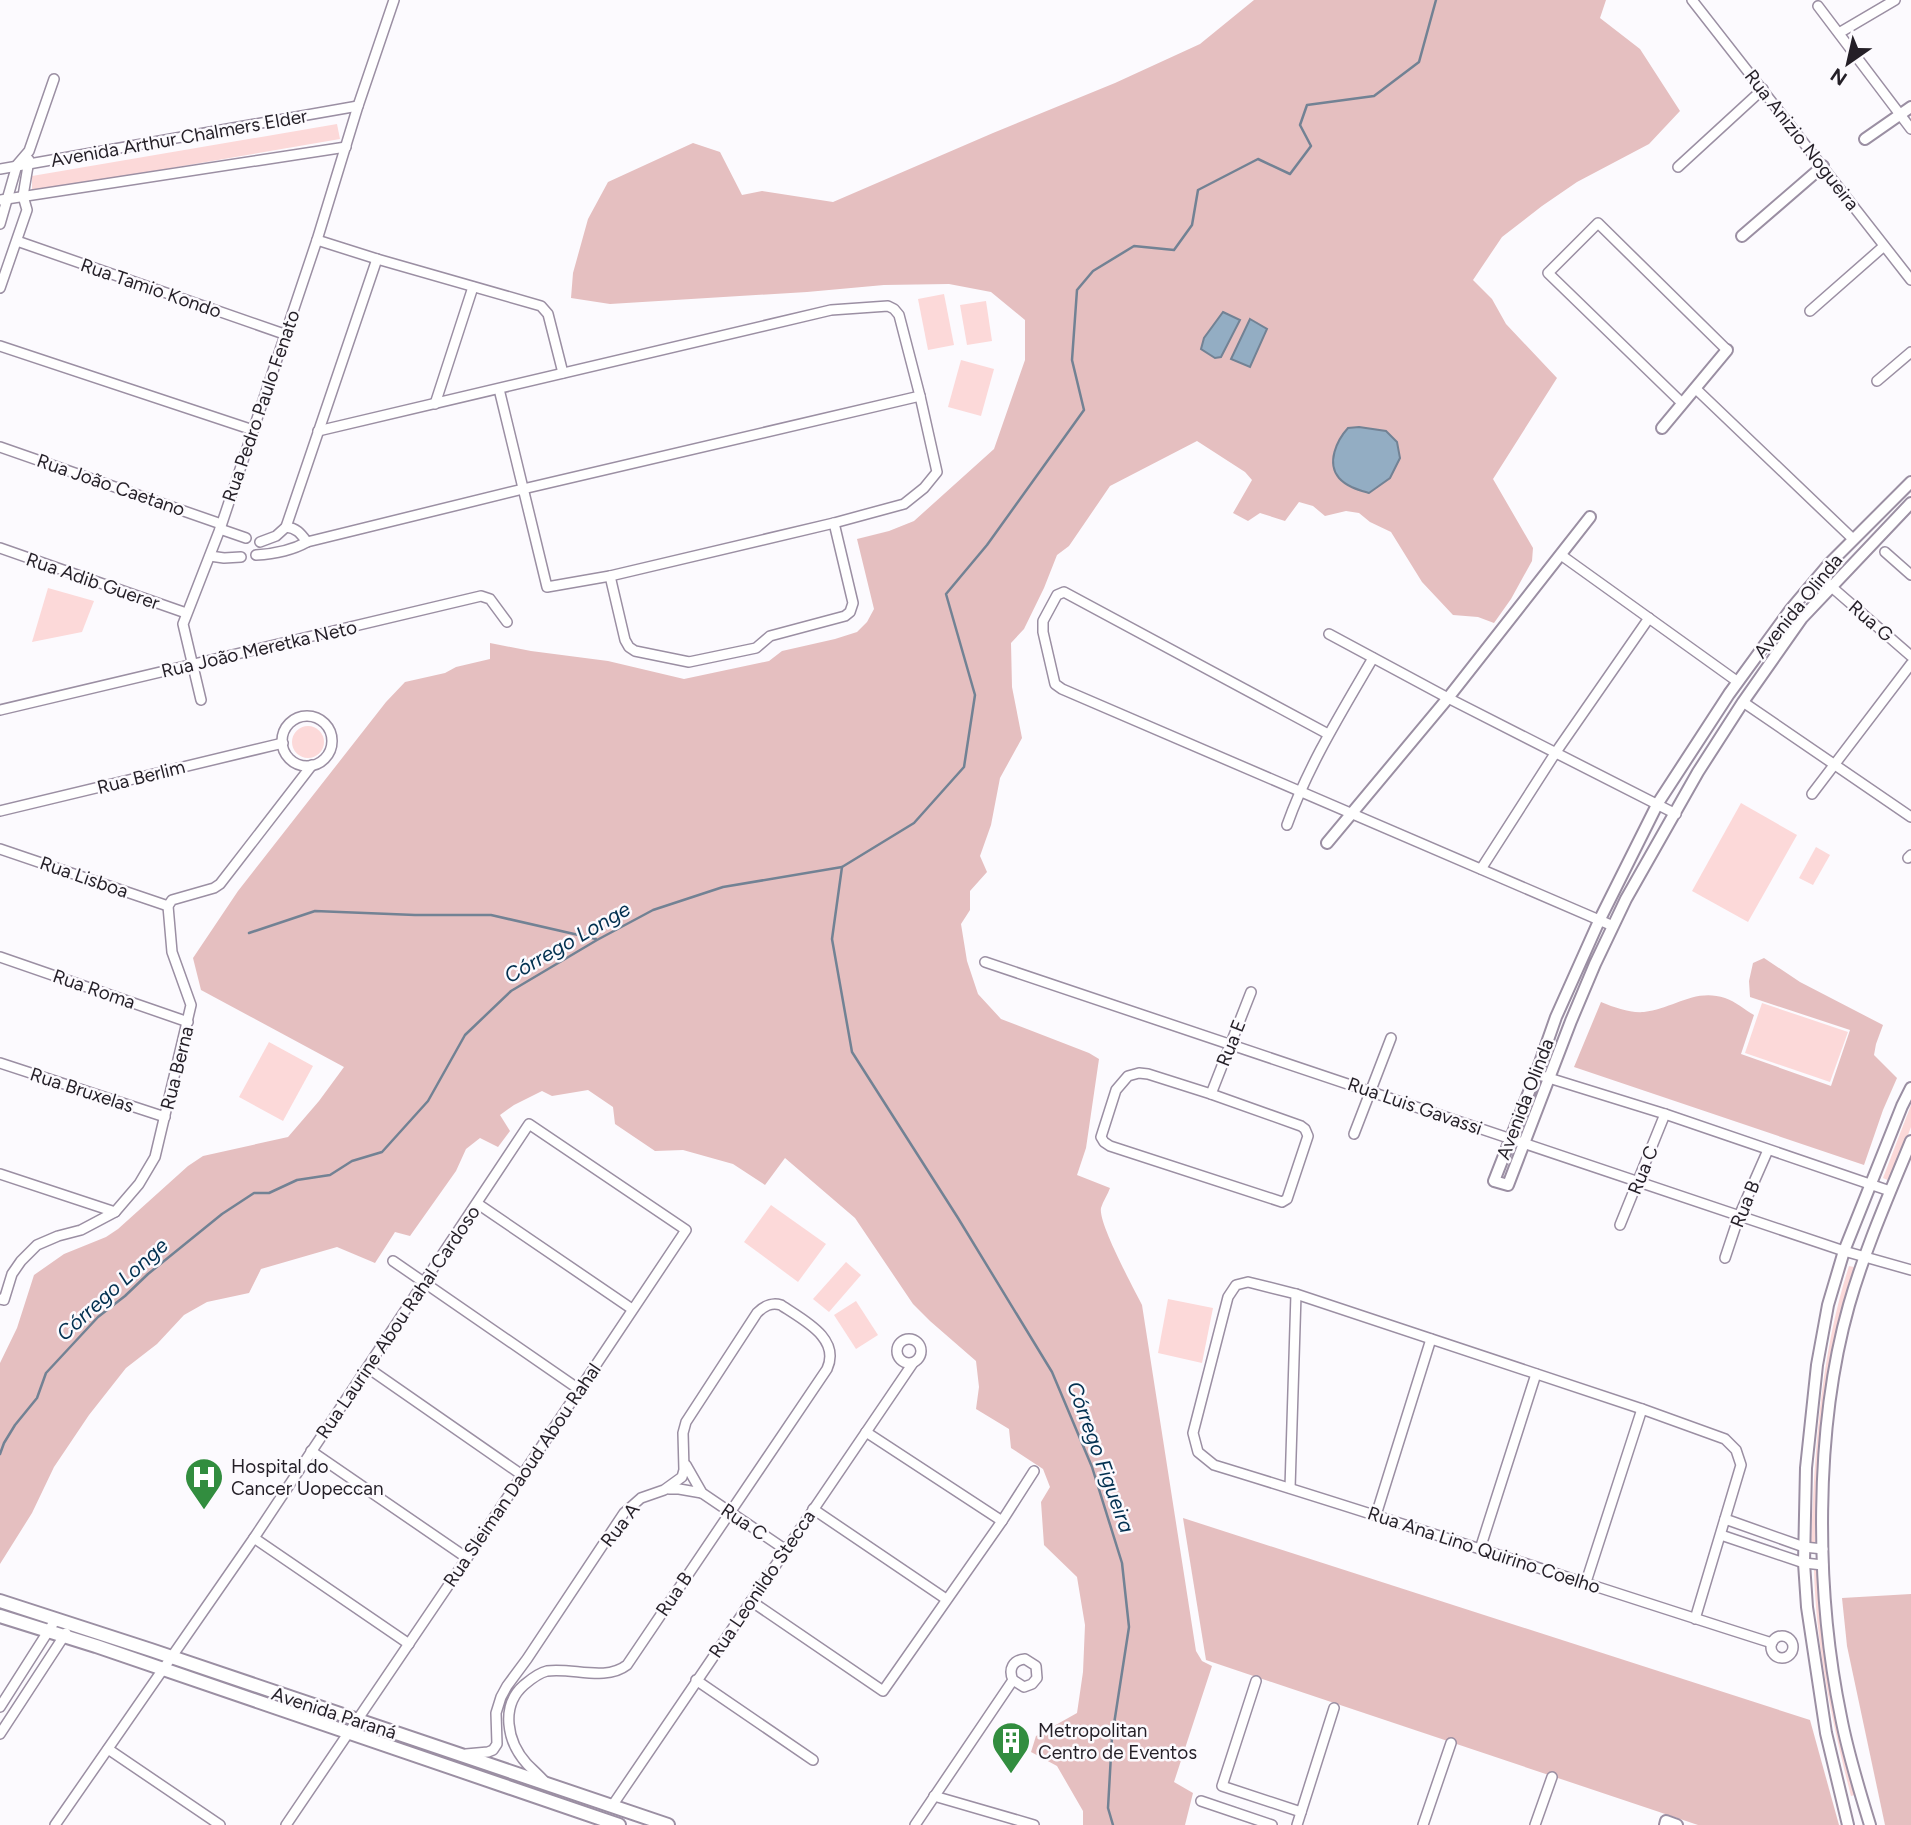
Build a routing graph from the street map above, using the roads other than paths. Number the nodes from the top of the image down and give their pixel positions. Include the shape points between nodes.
1 (394, 0) edge
2 (1692, 0) edge
3 (1895, 0) edge
4 (1818, 6) dead end
5 (1839, 33) junction
6 (54, 79) dead end
7 (1763, 89) junction
8 (358, 106) junction
9 (1911, 107) edge
10 (1900, 114) junction
11 (1911, 129) edge
12 (1865, 139) dead end
13 (346, 147) junction
14 (29, 151) junction
15 (29, 164) junction
16 (17, 165) junction
17 (1823, 166) junction
18 (1678, 167) dead end
19 (0, 169) edge
20 (23, 195) junction
21 (4, 199) edge
22 (0, 225) edge
23 (1742, 236) dead end
24 (317, 240) junction
25 (17, 242) junction
26 (1884, 246) junction
27 (377, 260) junction
28 (1911, 280) edge
29 (473, 287) junction
30 (0, 288) edge
31 (1810, 311) dead end
32 (284, 334) junction
33 (0, 346) edge
34 (1727, 350) joint
35 (1911, 352) edge
36 (563, 373) junction
37 (1877, 381) dead end
38 (1695, 387) junction
39 (499, 389) junction
40 (920, 396) junction
41 (1682, 403) junction
42 (435, 404) junction
43 (1662, 428) dead end
44 (253, 430) junction
45 (318, 431) junction
46 (0, 447) edge
47 (1911, 482) edge
48 (523, 489) junction
49 (1911, 503) edge
50 (1888, 505) junction
51 (1899, 515) junction
52 (1590, 517) dead end
53 (834, 523) junction
54 (221, 526) junction
55 (286, 527) junction
56 (246, 538) dead end
57 (1853, 539) junction
58 (307, 542) junction
59 (0, 548) edge
60 (1885, 552) dead end
61 (267, 554) junction
62 (256, 555) dead end
63 (1561, 555) junction
64 (210, 556) junction
65 (241, 556) dead end
66 (1911, 575) edge
67 (610, 576) junction
68 (1819, 576) junction
69 (1830, 587) junction
70 (186, 613) junction
71 (1649, 618) junction
72 (507, 622) dead end
73 (1329, 634) dead end
74 (1911, 656) edge
75 (1373, 659) junction
76 (1911, 664) edge
77 (192, 665) junction
78 (1738, 682) junction
79 (1448, 698) junction
80 (201, 700) dead end
81 (1743, 702) junction
82 (0, 710) edge
83 (1328, 734) junction
84 (1698, 742) junction
85 (283, 743) junction
86 (1713, 750) junction
87 (1556, 752) junction
88 (1834, 764) junction
89 (312, 765) junction
90 (1299, 791) junction
91 (1812, 794) dead end
92 (1658, 803) junction
93 (0, 811) edge
94 (1352, 813) junction
95 (1675, 814) junction
96 (1911, 817) edge
97 (1287, 825) dead end
98 (1326, 843) dead end
99 (0, 849) edge
100 (1481, 869) junction
101 (168, 906) junction
102 (1599, 921) junction
103 (1614, 926) junction
104 (0, 957) edge
105 (985, 962) dead end
106 (1251, 992) dead end
107 (188, 1022) junction
108 (1391, 1038) dead end
109 (1230, 1044) junction
110 (0, 1062) edge
111 (1536, 1074) junction
112 (1550, 1078) junction
113 (1371, 1090) junction
114 (1911, 1090) edge
115 (1211, 1094) junction
116 (1665, 1114) junction
117 (165, 1116) junction
118 (1354, 1134) dead end
119 (1511, 1138) junction
120 (1911, 1141) edge
121 (1525, 1143) junction
122 (1768, 1150) junction
123 (0, 1174) edge
124 (1638, 1181) junction
125 (1870, 1184) junction
126 (1890, 1191) junction
127 (478, 1204) junction
128 (115, 1212) junction
129 (1739, 1216) junction
130 (1620, 1225) dead end
131 (686, 1230) joint
132 (1844, 1251) junction
133 (1864, 1257) junction
134 (1725, 1258) dead end
135 (393, 1261) dead end
136 (1911, 1270) edge
137 (4, 1280) edge
138 (424, 1283) junction
139 (1296, 1294) junction
140 (2, 1299) edge
141 (632, 1309) junction
142 (820, 1333) joint
143 (1431, 1339) junction
144 (902, 1360) junction
145 (913, 1363) junction
146 (368, 1368) junction
147 (1536, 1374) junction
148 (902, 1378) junction
149 (580, 1390) junction
150 (1642, 1409) junction
151 (866, 1432) junction
152 (311, 1451) junction
153 (684, 1460) junction
154 (1034, 1471) dead end
155 (522, 1475) junction
156 (1290, 1488) junction
157 (664, 1490) junction
158 (702, 1493) junction
159 (813, 1509) junction
160 (729, 1512) junction
161 (1376, 1514) junction
162 (1725, 1519) junction
163 (1002, 1521) junction
164 (1721, 1535) junction
165 (254, 1538) junction
166 (1804, 1546) junction
167 (1480, 1549) junction
168 (1823, 1549) junction
169 (786, 1550) junction
170 (467, 1558) junction
171 (1804, 1563) junction
172 (1823, 1565) junction
173 (1586, 1583) junction
174 (946, 1599) junction
175 (0, 1601) edge
176 (751, 1601) junction
177 (0, 1616) edge
178 (56, 1619) junction
179 (1695, 1619) junction
180 (70, 1624) junction
181 (49, 1632) junction
182 (65, 1637) junction
183 (98, 1640) junction
184 (1772, 1643) dead end
185 (409, 1644) junction
186 (527, 1659) junction
187 (167, 1664) junction
188 (535, 1676) junction
189 (696, 1680) junction
190 (1013, 1680) dead end
191 (1256, 1681) dead end
192 (0, 1707) edge
193 (1334, 1708) dead end
194 (356, 1720) junction
195 (348, 1733) junction
196 (0, 1734) edge
197 (512, 1736) junction
198 (498, 1738) junction
199 (1451, 1743) dead end
200 (108, 1749) junction
201 (458, 1754) junction
202 (813, 1760) dead end
203 (1552, 1777) dead end
204 (547, 1784) junction
205 (934, 1796) junction
206 (1201, 1801) dead end
207 (1863, 1802) junction
208 (612, 1807) junction
209 (1843, 1807) junction
210 (1301, 1812) junction
211 (601, 1822) edge
212 (55, 1825) edge
213 (220, 1825) edge
214 (286, 1825) edge
215 (619, 1825) edge
216 (668, 1825) edge
217 (915, 1825) edge
218 (1034, 1825) edge
219 (1272, 1825) edge
220 (1297, 1825) edge
221 (1423, 1825) edge
222 (1535, 1825) edge
223 (1665, 1825) edge
224 (1677, 1825) edge
225 (1848, 1825) edge
226 (1870, 1825) edge

1 - 8 street, Rua Pedro Paulo Fenato
2 - 7 street, Rua Anizio Nogueira
3 - 5 street
4 - 5 street
5 - 10 street
6 - 14 street
7 - 17 street, Rua Anizio Nogueira
7 - 18 street
8 - 13 street, Rua Pedro Paulo Fenato
8 - 15 street, Avenida Arthur Chalmers Elder
9 - 10 street
10 - 11 street
10 - 12 street
13 - 20 street, Avenida Arthur Chalmers Elder
13 - 24 street, Rua Pedro Paulo Fenato
14 - 15 street
14 - 16 street
15 - 16 street, Avenida Arthur Chalmers Elder
15 - 20 street
16 - 19 street, Avenida Arthur Chalmers Elder
16 - 21 street
17 - 23 street
17 - 26 street, Rua Anizio Nogueira
20 - 21 street, Avenida Arthur Chalmers Elder
20 - 25 street via 27,210
21 - 22 street
24 - 27 street
24 - 32 street, Rua Pedro Paulo Fenato
25 - 30 street
25 - 32 street, Rua Tamio Kondo
26 - 28 street, Rua Anizio Nogueira
26 - 31 street
27 - 29 street
27 - 45 street
29 - 36 street via 541,306 548,314
29 - 42 street
32 - 44 street, Rua Pedro Paulo Fenato
33 - 44 street
34 - 38 street
34 - 41 street via 1598,223 1549,273
35 - 37 street
36 - 39 street
36 - 40 street via 831,310 888,306 899,315
38 - 41 street
38 - 57 street
39 - 42 street
39 - 48 street
40 - 48 street
40 - 53 street via 937,472 904,504
41 - 43 street
42 - 45 street
44 - 54 street, Rua Pedro Paulo Fenato
45 - 55 street
46 - 54 street, Rua João Caetano
47 - 50 street, Avenida Olinda
48 - 58 street
48 - 67 street via 547,587
49 - 51 street, Avenida Olinda
50 - 51 street
50 - 57 street, Avenida Olinda
51 - 69 street, Avenida Olinda
52 - 63 street
53 - 67 street
53 - 67 street via 853,603 850,612 770,636 756,648 689,662 635,651 625,640
54 - 56 street, Rua João Caetano
54 - 64 street, Rua Pedro Paulo Fenato
55 - 58 street
55 - 61 street via 263,541
57 - 68 street, Avenida Olinda
58 - 61 street
59 - 70 street, Rua Adib Guerer
60 - 66 street
61 - 62 street
63 - 71 street
63 - 79 street
64 - 65 street
64 - 70 street, Rua Pedro Paulo Fenato
68 - 69 street, Rua G
68 - 78 street, Avenida Olinda
69 - 74 street, Rua G
69 - 81 street, Avenida Olinda via 1802,618
70 - 77 street, Rua Pedro Paulo Fenato via 183,624
71 - 78 street
71 - 87 street
72 - 77 street, Rua João Meretka Neto via 490,599 481,597
73 - 75 street
75 - 79 street
75 - 83 street
76 - 88 street
77 - 80 street, Rua Pedro Paulo Fenato
77 - 82 street, Rua João Meretka Neto
78 - 84 street, Avenida Olinda
79 - 87 street
79 - 94 street
81 - 86 street, Avenida Olinda
81 - 88 street
83 - 90 street
83 - 90 street via 1064,592 1057,595 1043,621 1055,684 1062,689
84 - 86 street
84 - 92 street, Avenida Olinda
85 - 89 street via 293,760
85 - 89 street via 287,726 302,716 326,724 331,748
85 - 93 street, Rua Berlim
86 - 95 street, Avenida Olinda
87 - 92 street
87 - 100 street
88 - 91 street
88 - 96 street
89 - 101 street via 220,884 172,900
90 - 94 street
90 - 97 street
92 - 95 street
92 - 102 street, Avenida Olinda
94 - 98 street
94 - 100 street
95 - 103 street, Avenida Olinda
99 - 101 street, Rua Lisboa
100 - 102 street
101 - 107 street, Rua Berna via 172,952 191,1005
102 - 103 street
102 - 111 street, Avenida Olinda
103 - 112 street, Avenida Olinda
104 - 107 street, Rua Roma
105 - 109 street, Rua Luis Gavassi
106 - 109 street, Rua E
107 - 117 street, Rua Berna
108 - 113 street
109 - 113 street, Rua Luis Gavassi
109 - 115 street, Rua E
110 - 117 street, Rua Bruxelas
111 - 112 street
111 - 119 street, Avenida Olinda
112 - 116 street
112 - 121 street, Avenida Olinda
113 - 118 street
113 - 119 street, Rua Luis Gavassi
114 - 125 street
115 - 115 street via 1148,1074 1128,1076 1116,1090 1101,1137 1110,1146 1282,1202 1287,1199 1308,1136 1305,1129
116 - 122 street
116 - 124 street, Rua C
117 - 128 street, Rua Berna via 155,1157
119 - 121 street, Rua Luis Gavassi
119 - 121 street, Avenida Olinda via 1494,1181 1508,1185
120 - 126 street
121 - 124 street, Rua Luis Gavassi
122 - 125 street
122 - 129 street, Rua B
123 - 128 street
124 - 129 street, Rua Luis Gavassi
124 - 130 street, Rua C
125 - 126 street
125 - 132 street
126 - 133 street
127 - 131 street, Rua Laurine Abou Rahal Cardoso via 529,1124
127 - 138 street, Rua Laurine Abou Rahal Cardoso
127 - 141 street
128 - 137 street, Rua Berna via 37,1245
129 - 132 street, Rua Luis Gavassi
129 - 134 street, Rua B
131 - 141 street, Rua Sleiman Daoud Abou Rahal
132 - 133 street, Rua Luis Gavassi
132 - 166 street via 1817,1365 1806,1468
133 - 136 street
133 - 168 street via 1832,1391
135 - 138 street
137 - 140 street
138 - 146 street, Rua Laurine Abou Rahal Cardoso
138 - 149 street
139 - 143 street
139 - 156 street
139 - 156 street, Rua Ana Lino Quirino Coelho via 1248,1282 1236,1285 1228,1297 1193,1433 1198,1452 1214,1465
141 - 149 street, Rua Sleiman Daoud Abou Rahal
142 - 153 street, Rua A via 781,1305 762,1308 686,1422
142 - 160 street, Rua B via 830,1351 827,1369
143 - 147 street
143 - 161 street
144 - 145 street
144 - 145 street via 897,1353 899,1345 913,1340 921,1351
144 - 148 street
145 - 148 street, Rua Leonildo Stecca
146 - 152 street, Rua Laurine Abou Rahal Cardoso
146 - 155 street
147 - 150 street
147 - 167 street
148 - 151 street, Rua Leonildo Stecca
149 - 155 street, Rua Sleiman Daoud Abou Rahal
150 - 162 street via 1725,1439 1736,1450 1741,1465
150 - 173 street
151 - 159 street, Rua Leonildo Stecca
151 - 163 street
152 - 165 street, Rua Laurine Abou Rahal Cardoso
152 - 170 street
153 - 157 street, Rua A via 682,1477
153 - 158 street, Rua C
154 - 163 street
155 - 170 street, Rua Sleiman Daoud Abou Rahal
156 - 161 street, Rua Ana Lino Quirino Coelho
157 - 158 street, Rua C
157 - 186 street, Rua A via 641,1498 624,1513
158 - 160 street, Rua C
159 - 169 street, Rua Leonildo Stecca
159 - 174 street
160 - 169 street, Rua C
160 - 188 street, Rua B via 626,1665 614,1672 549,1671
161 - 167 street, Rua Ana Lino Quirino Coelho
162 - 164 street
162 - 166 street
163 - 174 street
164 - 171 street
164 - 179 street
165 - 185 street
165 - 187 street, Rua Laurine Abou Rahal Cardoso
166 - 168 street
166 - 171 street
167 - 173 street, Rua Ana Lino Quirino Coelho
168 - 172 street
169 - 176 street, Rua Leonildo Stecca
170 - 185 street, Rua Sleiman Daoud Abou Rahal
171 - 172 street
171 - 209 street via 1819,1697
172 - 207 street via 1840,1714
173 - 179 street, Rua Ana Lino Quirino Coelho
174 - 176 street via 883,1691
175 - 178 main road, Avenida Paraná
176 - 189 street, Rua Leonildo Stecca
177 - 181 main road, Avenida Paraná
178 - 180 main road, Avenida Paraná
178 - 181 street
179 - 184 street, Rua Ana Lino Quirino Coelho
180 - 182 street
180 - 183 main road, Avenida Paraná
181 - 182 main road, Avenida Paraná
181 - 192 street
182 - 183 main road, Avenida Paraná
182 - 196 street
183 - 187 main road, Avenida Paraná
185 - 194 street, Rua Sleiman Daoud Abou Rahal
186 - 188 street
186 - 198 street, Rua A via 501,1697 496,1713
187 - 194 main road, Avenida Paraná
187 - 195 main road, Avenida Paraná
187 - 200 street, Rua Laurine Abou Rahal Cardoso
188 - 197 street via 512,1701 508,1715
189 - 202 street
189 - 208 street, Rua Leonildo Stecca
190 - 205 street
191 - 210 street via 1222,1786
193 - 210 street
194 - 195 street, Rua Sleiman Daoud Abou Rahal
194 - 201 main road, Avenida Paraná
195 - 211 main road, Avenida Paraná
195 - 214 street, Rua Sleiman Daoud Abou Rahal
197 - 198 street
197 - 204 street via 522,1758
198 - 201 street via 494,1750
199 - 221 street
200 - 212 street, Rua Laurine Abou Rahal Cardoso
200 - 213 street
201 - 204 main road, Avenida Paraná
203 - 222 street
204 - 208 main road, Avenida Paraná
205 - 217 street
205 - 218 street
206 - 219 street
207 - 209 street
207 - 226 street
208 - 211 main road
208 - 216 main road, Avenida Paraná
209 - 225 street
210 - 220 street
211 - 215 main road, Avenida Paraná
223 - 224 street via 1666,1821

